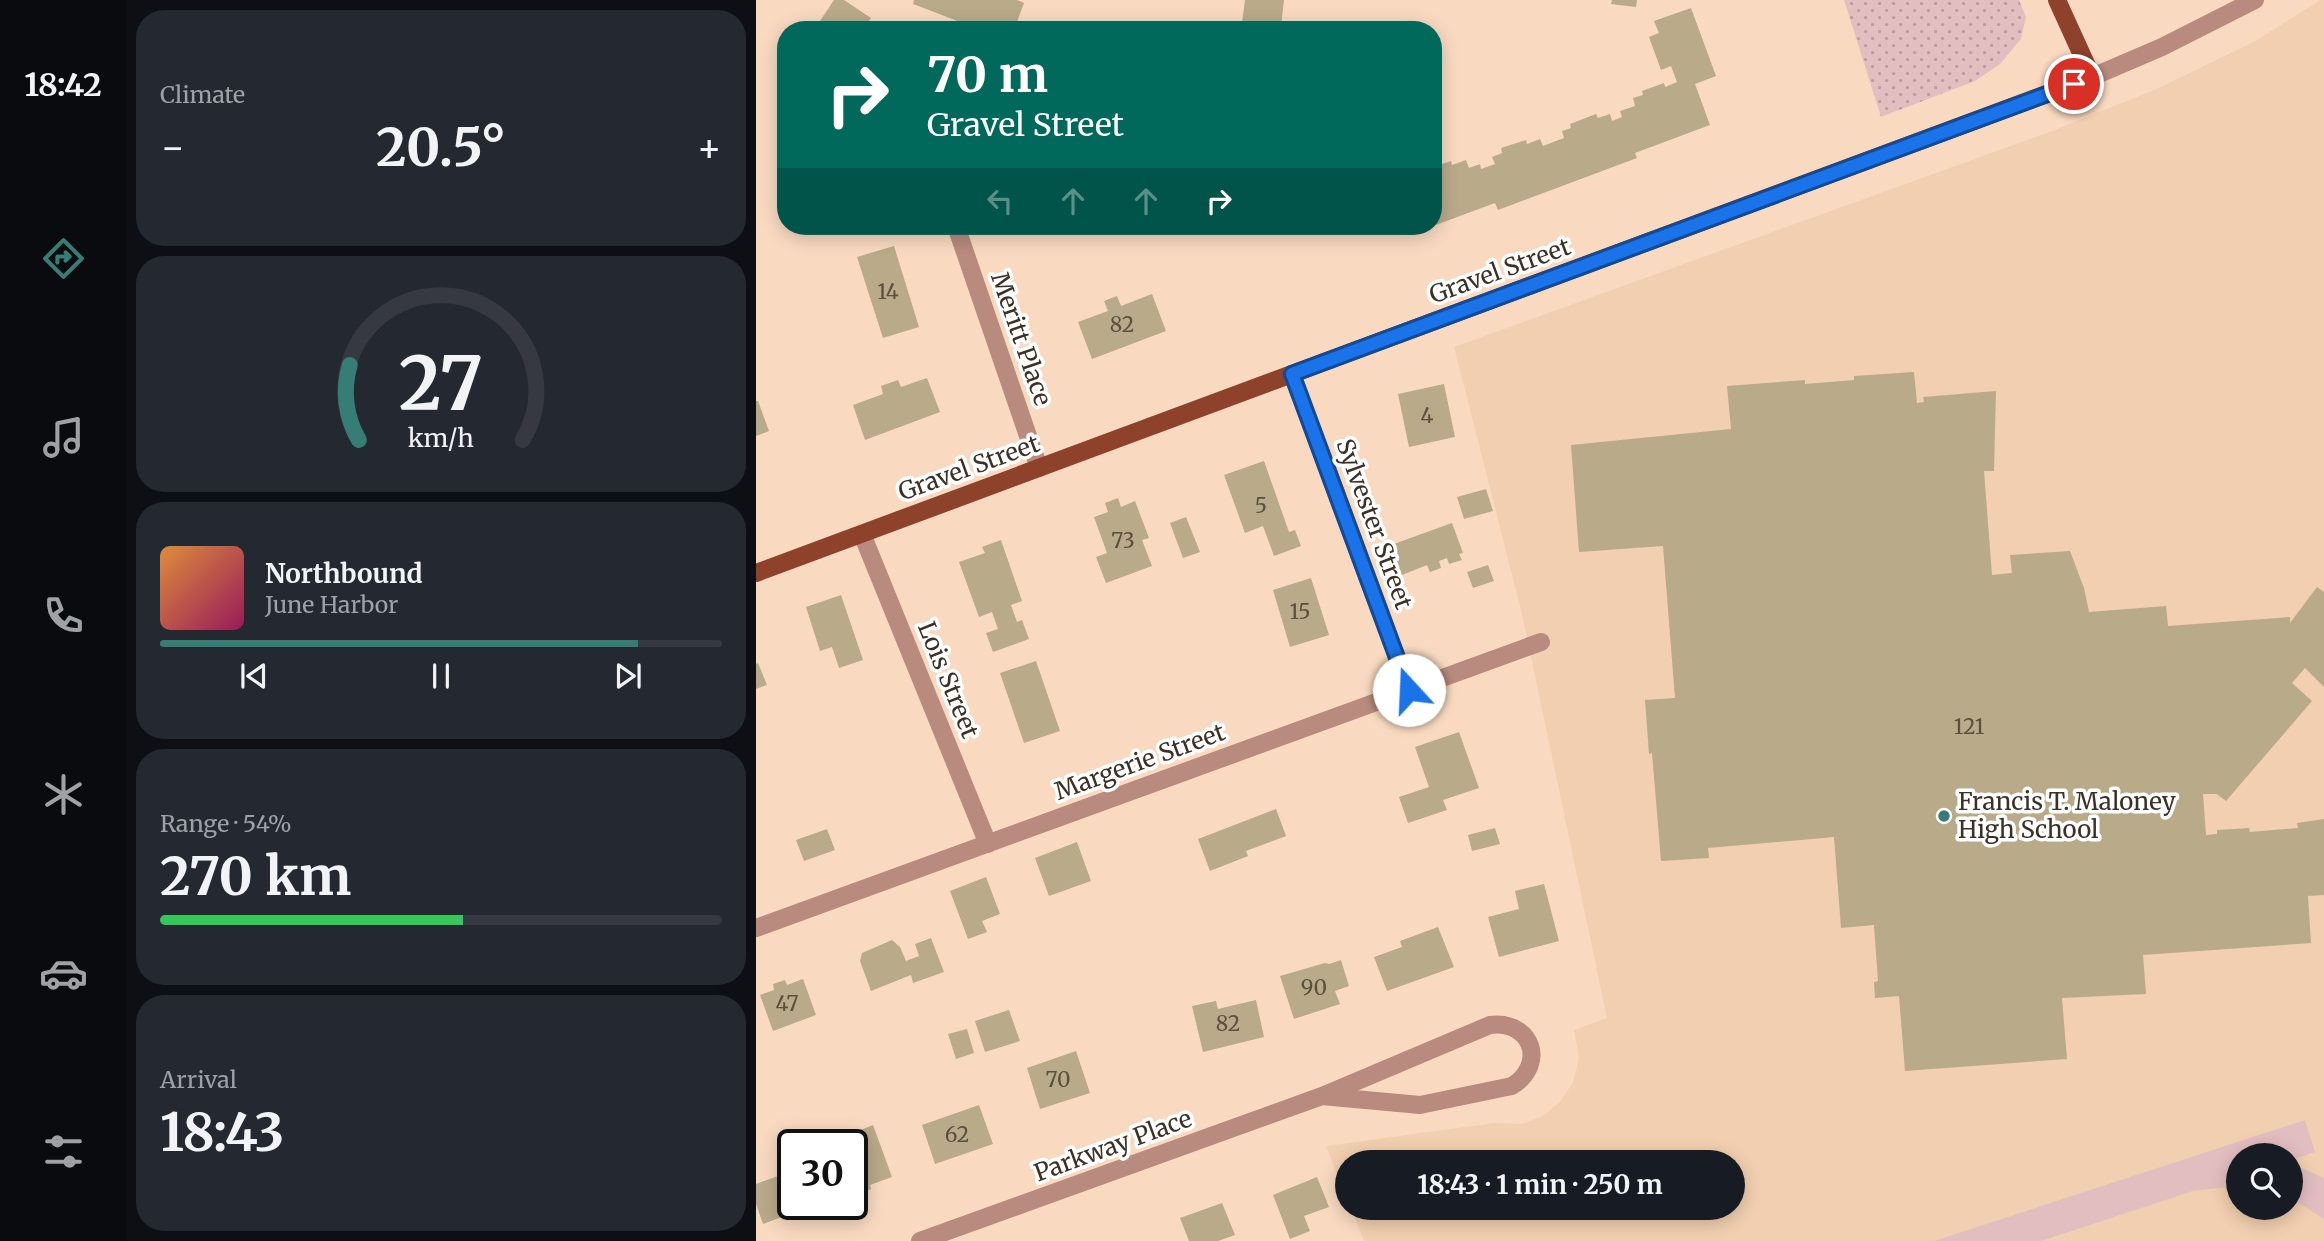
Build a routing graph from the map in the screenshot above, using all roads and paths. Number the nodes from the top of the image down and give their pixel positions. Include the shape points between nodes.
1 (2057, 0) edge
2 (2255, 0) edge
3 (2092, 78) junction
4 (959, 235) edge
5 (1292, 374) junction
6 (1039, 468) junction
7 (862, 534) junction
8 (756, 573) edge
9 (1541, 642) dead end
10 (1409, 690) junction
11 (988, 844) junction
12 (756, 928) edge
13 (1322, 1096) junction
14 (919, 1241) edge

1 - 3 main road
2 - 3 street, Gravel Street
3 - 5 main road, Gravel Street
4 - 6 street, Meritt Place
5 - 6 main road, Gravel Street
5 - 10 street, Sylvester Street
6 - 7 main road, Gravel Street
7 - 8 main road, Gravel Street
7 - 11 street, Lois Street
9 - 10 street, Margerie Street
10 - 11 street, Margerie Street
11 - 12 street, Margerie Street
13 - 13 street, Parkway Place via 1490,1025 1511,1026 1521,1032 1531,1051 1528,1072 1512,1086 1440,1102 1406,1105
13 - 14 street, Parkway Place

